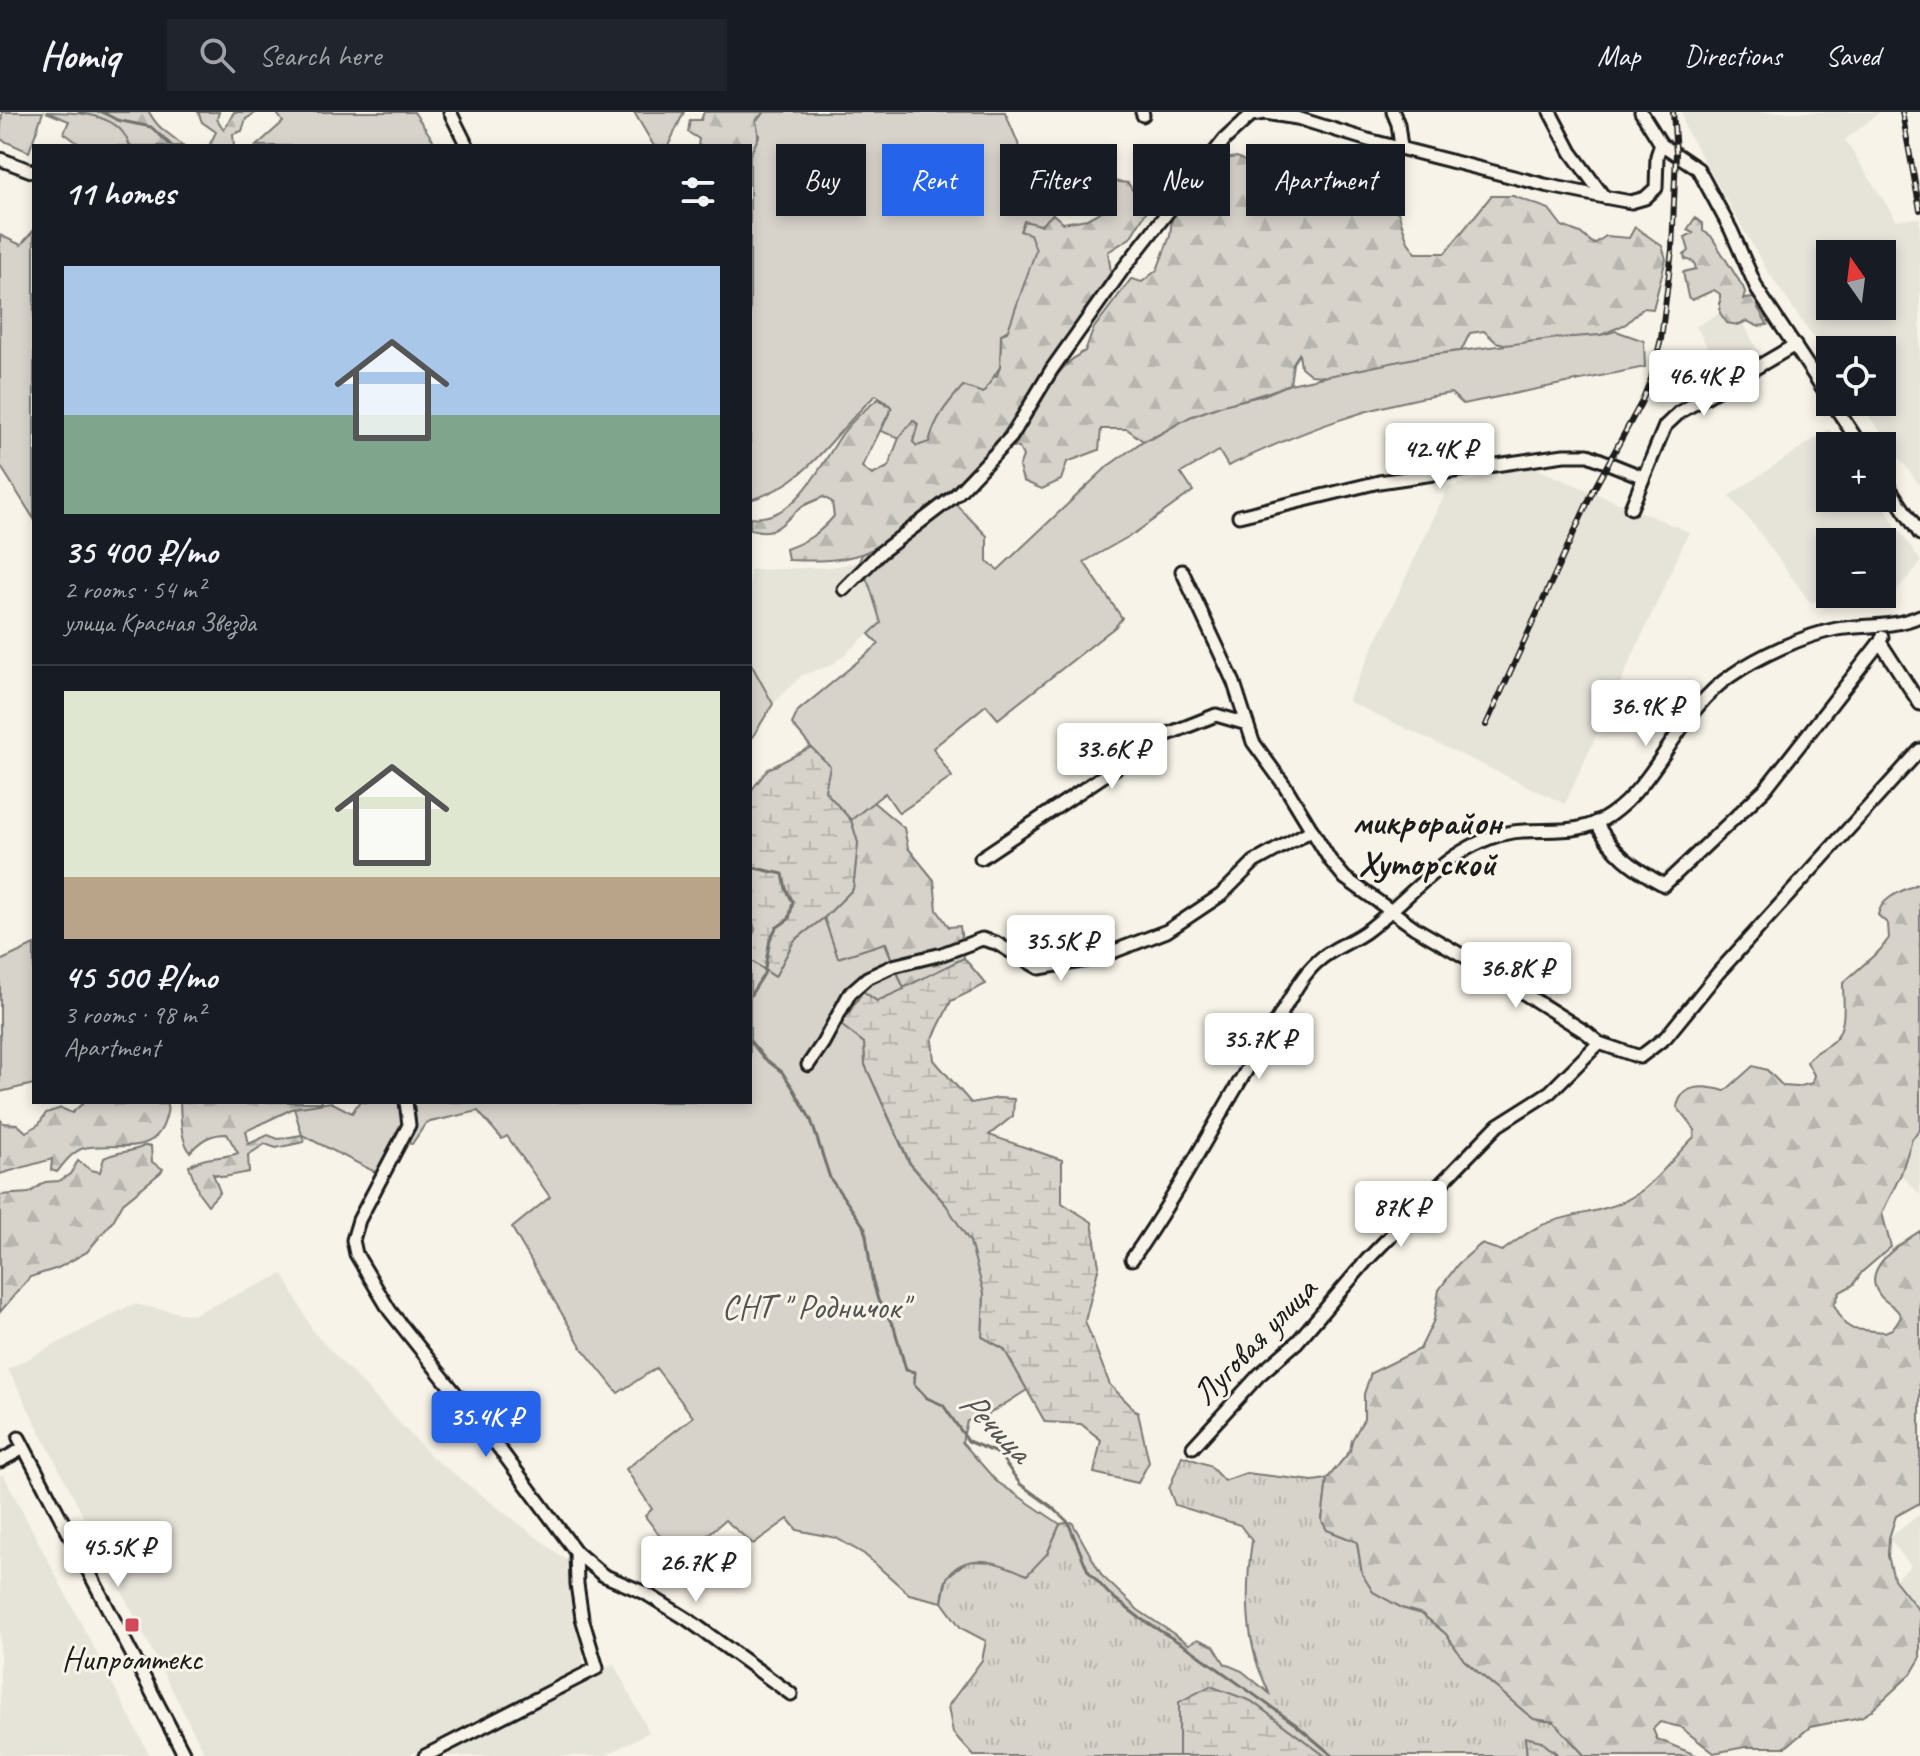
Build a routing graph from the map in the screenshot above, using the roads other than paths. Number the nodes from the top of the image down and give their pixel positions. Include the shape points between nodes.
1 (450, 112) edge
2 (1264, 112) edge
3 (1393, 112) edge
4 (1550, 112) edge
5 (1641, 112) edge
6 (466, 144) edge
7 (1387, 144) edge
8 (1401, 144) edge
9 (1661, 144) junction
10 (1405, 148) edge
11 (0, 159) edge
12 (32, 171) edge
13 (1604, 197) junction
14 (1795, 345) junction
15 (1816, 377) edge
16 (1643, 477) junction
17 (1896, 498) edge
18 (1631, 508) dead end
19 (1239, 516) dead end
20 (1920, 534) edge
21 (1182, 571) dead end
22 (844, 589) dead end
23 (1920, 616) edge
24 (1885, 626) junction
25 (1880, 642) junction
26 (1920, 704) edge
27 (1247, 724) junction
28 (1920, 750) edge
29 (1596, 822) junction
30 (1312, 830) junction
31 (981, 858) dead end
32 (1391, 909) junction
33 (1599, 1043) junction
34 (808, 1065) dead end
35 (406, 1104) edge
36 (1132, 1259) dead end
37 (1193, 1447) dead end
38 (0, 1461) edge
39 (576, 1552) junction
40 (791, 1694) dead end
41 (185, 1756) edge
42 (425, 1756) edge

1 - 6 street
2 - 7 street
2 - 22 street via 1238,124 1163,216 1075,336 1011,437 957,494 880,553
3 - 8 street
4 - 13 street
5 - 9 street
9 - 13 street via 1656,188 1631,202
9 - 14 street via 1698,169 1758,291
10 - 13 street
11 - 12 street
14 - 15 street
14 - 16 street via 1680,412 1665,426
16 - 18 street
16 - 19 street via 1588,455 1564,455 1379,482
17 - 20 street
21 - 27 street via 1234,683
23 - 24 street
24 - 25 street
24 - 29 street via 1835,630 1783,647 1732,675 1701,700 1624,802
25 - 26 street
25 - 29 street via 1765,789 1664,885 1608,845
27 - 30 street via 1253,742
27 - 31 street via 1216,715 1163,736
28 - 33 street via 1666,1037 1640,1057
29 - 32 street via 1556,833 1522,831 1490,837 1455,856
30 - 32 street via 1345,878
30 - 34 street via 1254,862 1221,895 1167,931 1094,959 1039,968 982,939 867,978 850,993
32 - 33 street
32 - 36 street via 1368,931 1317,961 1300,983
33 - 37 street, Луговая улица via 1550,1092 1498,1125
35 - 39 street via 409,1125 359,1220 353,1240 356,1254 390,1311
38 - 41 street via 22,1443
39 - 40 street via 603,1575 687,1619
39 - 42 street via 582,1618 597,1668

